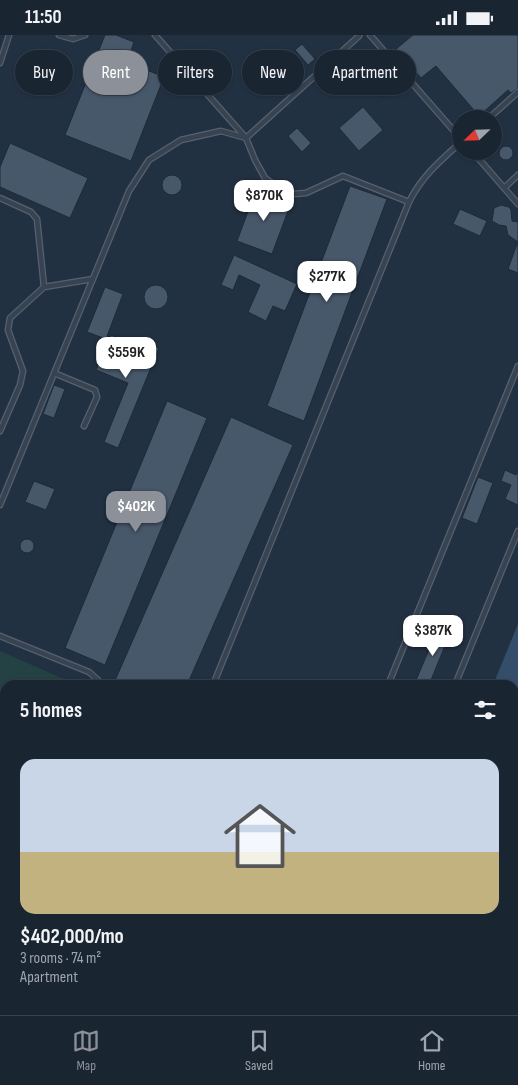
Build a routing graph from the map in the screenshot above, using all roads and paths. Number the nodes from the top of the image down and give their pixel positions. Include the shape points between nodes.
1 (9, 35) edge
2 (59, 35) edge
3 (85, 35) edge
4 (155, 35) edge
5 (359, 35) edge
6 (370, 35) edge
7 (0, 63) edge
8 (518, 92) edge
9 (498, 110) edge
10 (452, 131) edge
11 (246, 138) junction
12 (452, 149) edge
13 (480, 160) edge
14 (518, 175) edge
15 (504, 188) junction
16 (0, 198) edge
17 (409, 201) junction
18 (518, 204) edge
19 (93, 279) junction
20 (44, 287) junction
21 (518, 366) edge
22 (54, 373) junction
23 (84, 426) dead end
24 (0, 431) edge
25 (0, 505) edge
26 (518, 531) edge
27 (0, 636) edge
28 (98, 680) edge
29 (215, 680) edge
30 (390, 680) edge
31 (457, 680) edge

1 - 7 lane
2 - 3 lane via 73,39
4 - 11 lane
5 - 11 lane
6 - 10 lane
8 - 9 lane
11 - 17 lane via 265,178 294,195 343,176
11 - 19 lane via 221,131 181,140 149,161 129,191
12 - 17 lane via 416,187
13 - 15 lane
14 - 15 lane
15 - 18 lane
16 - 20 lane via 31,211 36,219
17 - 29 lane
19 - 20 lane
19 - 22 lane
20 - 24 lane via 10,318 8,330 23,371
21 - 30 lane
22 - 23 lane via 95,390 97,397
22 - 25 lane
26 - 31 lane
27 - 28 lane via 88,672

